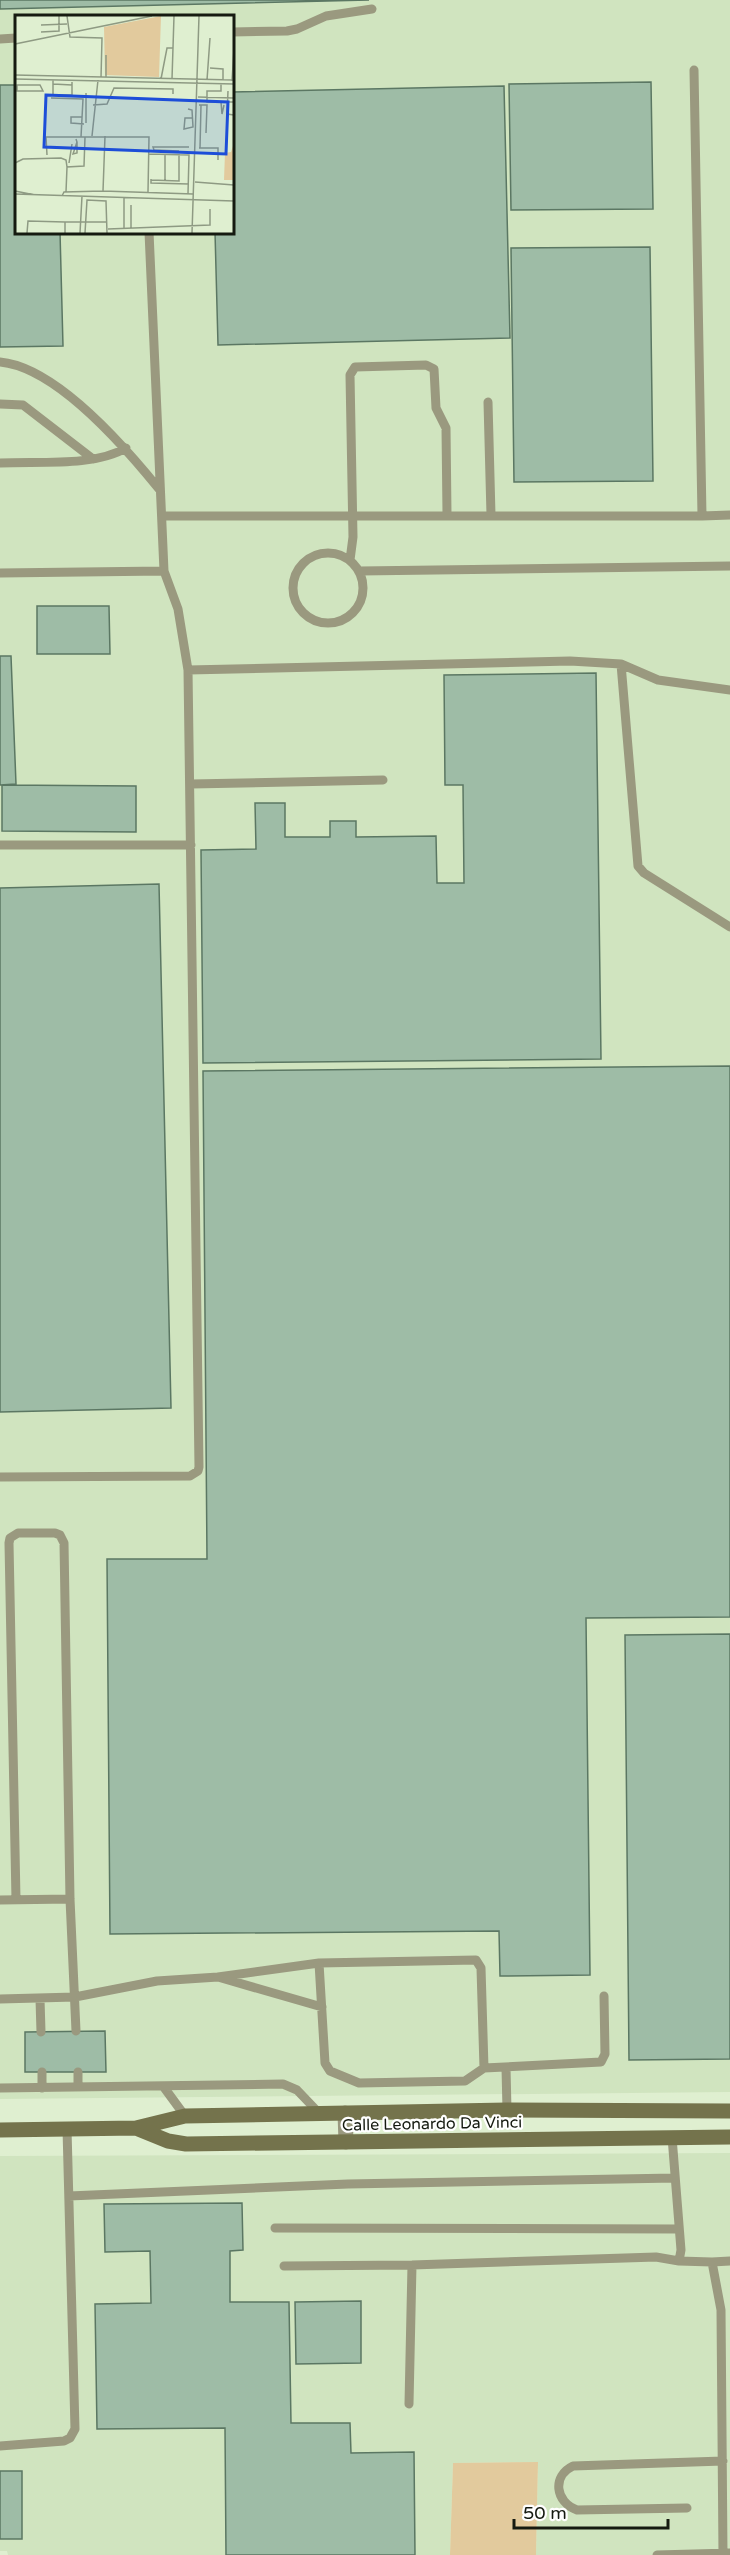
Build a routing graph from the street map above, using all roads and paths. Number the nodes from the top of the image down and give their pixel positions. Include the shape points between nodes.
1 (372, 9) dead end
2 (234, 32) edge
3 (15, 38) edge
4 (0, 39) edge
5 (694, 70) dead end
6 (149, 234) edge
7 (0, 362) edge
8 (488, 402) dead end
9 (0, 404) edge
10 (126, 448) junction
11 (93, 459) junction
12 (0, 463) edge
13 (159, 489) junction
14 (447, 514) junction
15 (491, 515) junction
16 (730, 515) edge
17 (162, 516) junction
18 (352, 516) junction
19 (702, 516) junction
20 (350, 560) junction
21 (730, 566) edge
22 (164, 571) junction
23 (360, 571) junction
24 (0, 573) edge
25 (621, 664) junction
26 (188, 670) junction
27 (730, 690) edge
28 (382, 780) dead end
29 (191, 784) junction
30 (0, 845) edge
31 (191, 845) junction
32 (730, 927) edge
33 (0, 1477) edge
34 (70, 1899) junction
35 (0, 1900) edge
36 (16, 1900) junction
37 (320, 1963) junction
38 (218, 1977) junction
39 (604, 1996) dead end
40 (75, 1998) junction
41 (0, 1999) edge
42 (40, 1999) junction
43 (322, 2007) junction
44 (76, 2031) dead end
45 (41, 2032) dead end
46 (484, 2068) junction
47 (506, 2068) junction
48 (42, 2072) dead end
49 (78, 2072) dead end
50 (163, 2086) junction
51 (78, 2087) junction
52 (0, 2088) edge
53 (42, 2088) junction
54 (507, 2110) junction
55 (730, 2111) edge
56 (318, 2112) junction
57 (345, 2113) junction
58 (185, 2116) junction
59 (136, 2128) junction
60 (67, 2129) junction
61 (0, 2130) edge
62 (672, 2137) junction
63 (730, 2137) edge
64 (346, 2142) junction
65 (675, 2178) junction
66 (69, 2196) junction
67 (275, 2228) dead end
68 (678, 2229) junction
69 (679, 2261) junction
70 (730, 2261) edge
71 (712, 2262) junction
72 (412, 2265) junction
73 (284, 2266) dead end
74 (409, 2404) dead end
75 (0, 2446) edge
76 (723, 2461) junction
77 (687, 2508) dead end
78 (726, 2554) edge
79 (657, 2555) edge

1 - 2 lane via 326,16 287,31
3 - 4 lane
5 - 19 lane
6 - 13 lane
7 - 10 lane via 42,377 92,414
8 - 15 lane
9 - 11 lane via 22,405
10 - 11 lane via 109,457
10 - 13 lane
11 - 12 lane
13 - 17 lane
14 - 15 lane
14 - 18 lane
14 - 18 lane via 446,428 436,408 434,369 426,364 359,366 352,371
15 - 19 lane
16 - 19 lane
17 - 18 lane
17 - 22 lane
18 - 20 lane
20 - 23 lane
20 - 23 lane via 331,552 319,553 300,566 293,588 301,610 320,623 343,620 360,605
21 - 23 lane
22 - 24 lane
22 - 26 lane via 178,609
25 - 26 lane via 570,661
25 - 27 lane via 658,680
25 - 32 lane via 638,866
26 - 29 lane
28 - 29 lane
29 - 31 lane
30 - 31 lane
31 - 33 lane via 198,1472 190,1476
34 - 36 lane
34 - 36 lane via 64,1542 55,1533 18,1533 9,1543
34 - 40 lane
35 - 36 lane
37 - 38 lane
37 - 43 lane
37 - 46 lane via 476,1960 481,1968
38 - 40 lane via 157,1981
38 - 43 lane
39 - 47 lane via 605,2054 601,2062
40 - 42 lane
40 - 44 lane
41 - 42 lane
42 - 45 lane
43 - 46 lane via 327,2068 355,2082 465,2081
46 - 47 lane
47 - 54 lane
48 - 53 lane
49 - 51 lane
50 - 51 lane
50 - 56 lane via 284,2084 297,2090
50 - 58 lane
51 - 53 lane
52 - 53 lane
54 - 55 main road, Calle Leonardo Da Vinci
54 - 57 main road, Calle Leonardo Da Vinci
56 - 57 main road, Calle Leonardo Da Vinci
56 - 58 main road, Calle Leonardo Da Vinci
57 - 64 street
58 - 59 main road, Calle Leonardo Da Vinci
59 - 60 main road, Calle Leonardo Da Vinci
59 - 64 main road, Calle Leonardo Da Vinci via 186,2144
60 - 61 main road, Calle Leonardo Da Vinci
60 - 66 lane
62 - 63 main road, Calle Leonardo Da Vinci
62 - 64 main road, Calle Leonardo Da Vinci
62 - 65 lane
65 - 66 lane via 348,2184
65 - 68 lane
66 - 75 lane via 75,2428 64,2441
67 - 68 lane
68 - 69 lane
69 - 71 lane
69 - 72 lane via 656,2257
70 - 71 lane
71 - 76 lane via 721,2310
72 - 73 lane
72 - 74 lane
76 - 77 lane via 573,2466 560,2478 558,2490 564,2503 577,2510
76 - 78 lane
78 - 79 lane

